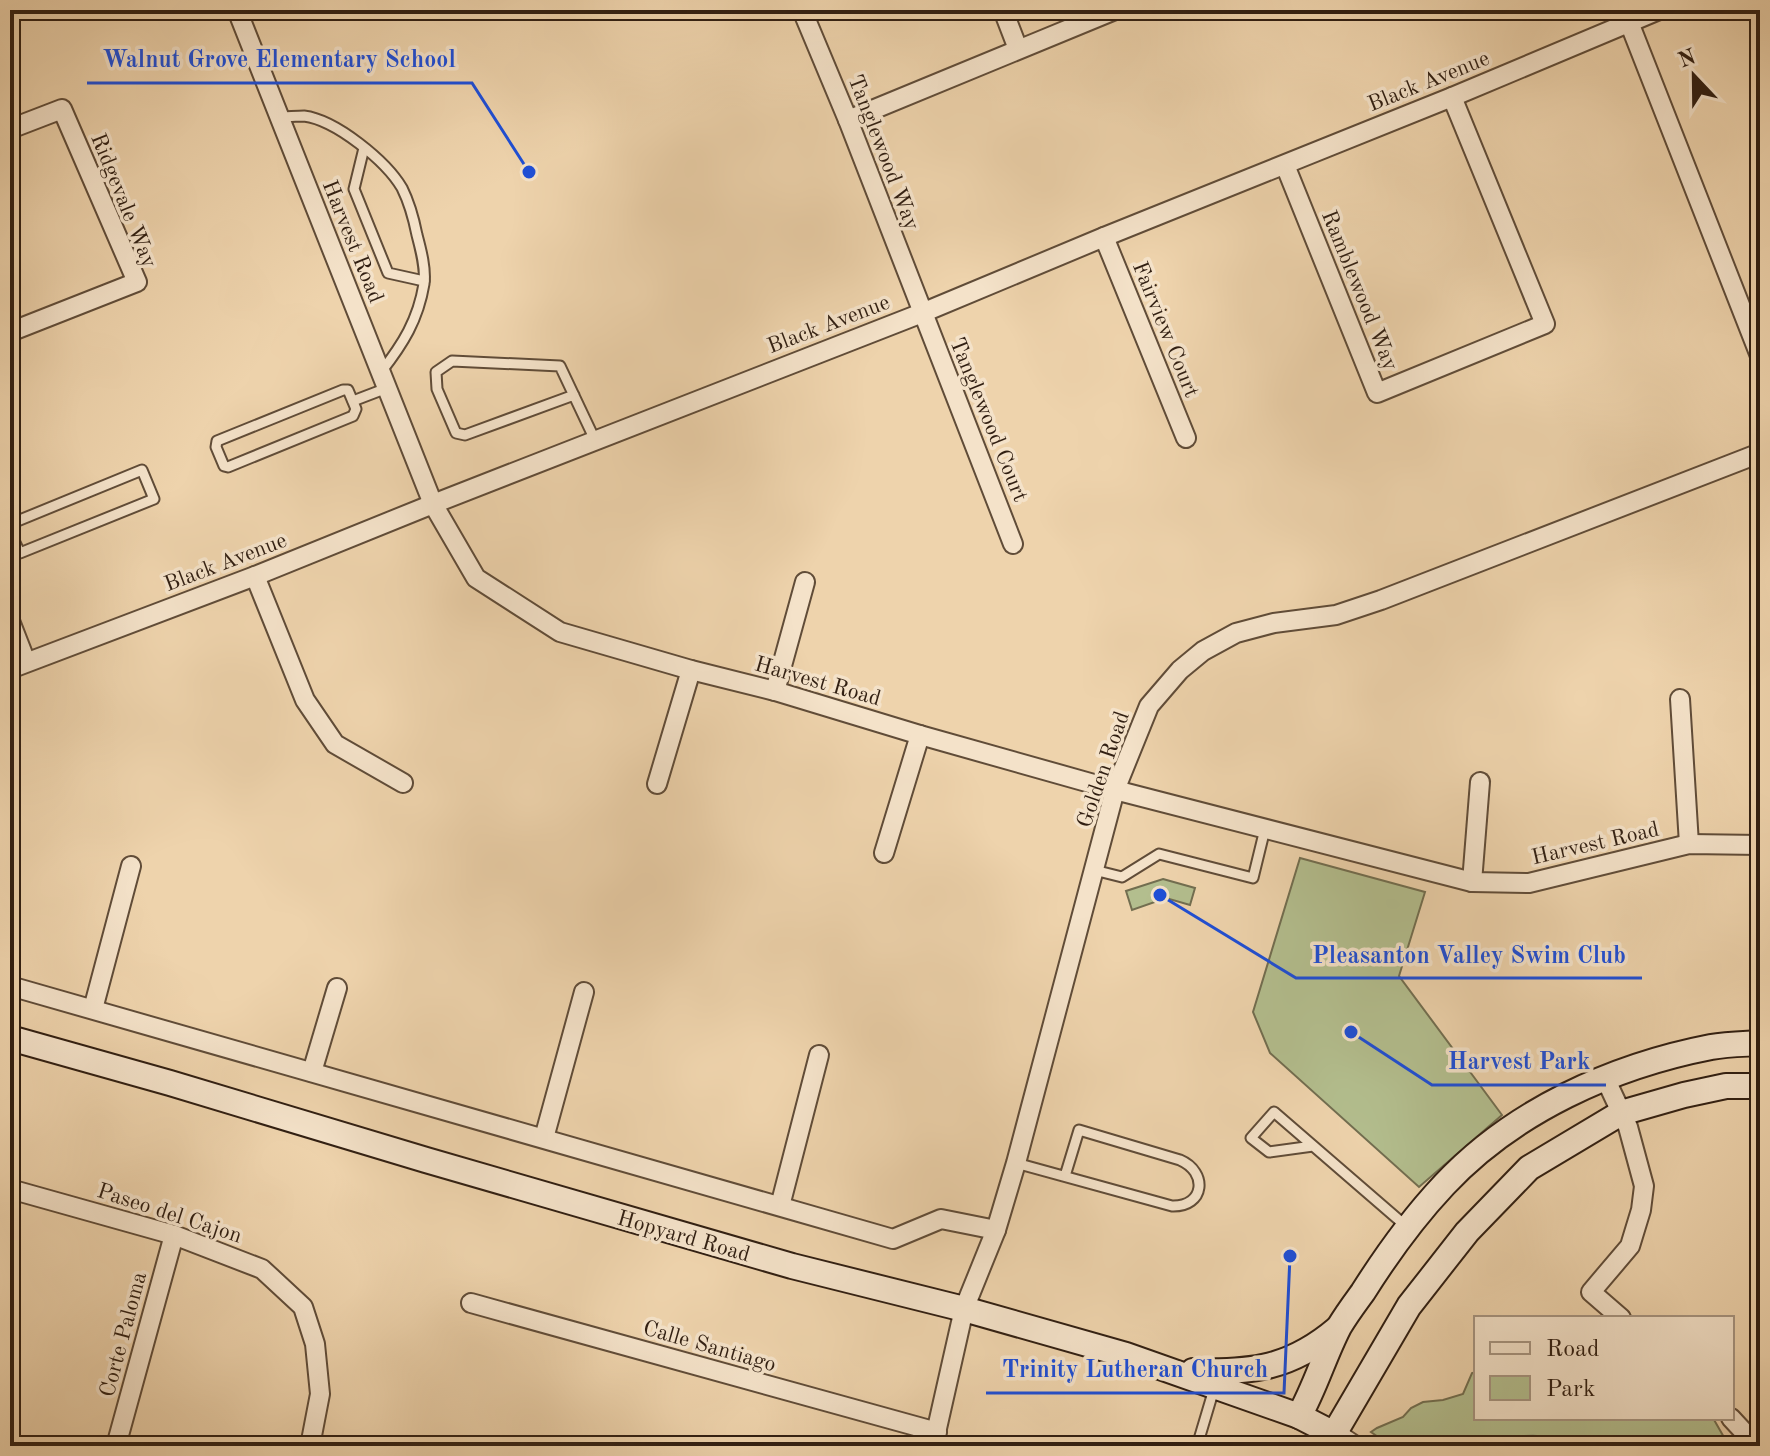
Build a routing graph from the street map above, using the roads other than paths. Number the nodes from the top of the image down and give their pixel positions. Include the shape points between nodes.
1 (237, 10) edge
2 (802, 10) edge
3 (1003, 10) edge
4 (1115, 10) edge
5 (1659, 10) edge
6 (1627, 16) edge
7 (1018, 49) junction
8 (1452, 97) junction
9 (279, 117) junction
10 (848, 120) junction
11 (10, 129) edge
12 (364, 148) junction
13 (1285, 165) junction
14 (1104, 237) junction
15 (424, 281) junction
16 (922, 313) junction
17 (10, 332) edge
18 (1760, 356) edge
19 (384, 380) junction
20 (574, 395) junction
21 (353, 401) junction
22 (1186, 438) dead end
23 (595, 440) junction
24 (1760, 453) edge
25 (433, 504) junction
26 (10, 524) edge
27 (11, 538) edge
28 (1013, 544) dead end
29 (255, 576) junction
30 (805, 582) dead end
31 (10, 621) edge
32 (18, 666) edge
33 (691, 670) junction
34 (775, 691) junction
35 (1680, 699) dead end
36 (920, 735) junction
37 (1480, 782) dead end
38 (403, 783) dead end
39 (657, 784) dead end
40 (1115, 790) junction
41 (1265, 829) junction
42 (1689, 844) junction
43 (1760, 845) edge
44 (884, 853) dead end
45 (131, 866) dead end
46 (1094, 870) junction
47 (1472, 882) junction
48 (10, 986) edge
49 (337, 988) dead end
50 (584, 992) dead end
51 (93, 1009) junction
52 (10, 1038) edge
53 (1760, 1043) edge
54 (819, 1055) dead end
55 (312, 1072) junction
56 (1605, 1078) junction
57 (1760, 1086) edge
58 (1621, 1113) junction
59 (544, 1138) junction
60 (1313, 1146) junction
61 (1016, 1163) junction
62 (1065, 1176) junction
63 (10, 1189) edge
64 (780, 1206) junction
65 (1407, 1227) junction
66 (996, 1230) junction
67 (174, 1235) junction
68 (471, 1303) dead end
69 (964, 1309) junction
70 (1619, 1316) edge
71 (1339, 1327) junction
72 (1172, 1371) junction
73 (1215, 1386) junction
74 (1299, 1416) junction
75 (1733, 1420) edge
76 (935, 1439) edge
77 (1757, 1441) edge
78 (1337, 1442) edge
79 (116, 1446) edge
80 (310, 1446) edge
81 (1197, 1446) edge

1 - 9 street, Harvest Road
2 - 10 street, Tanglewood Way
3 - 7 street
4 - 7 street
5 - 6 street, Black Avenue
6 - 8 street, Black Avenue
6 - 18 street
7 - 10 street
8 - 13 street, Black Avenue
8 - 13 street, Ramblewood Way via 1545,324 1377,393
9 - 12 lane via 306,116 328,124
9 - 19 street, Harvest Road
10 - 16 street, Tanglewood Way
11 - 17 street, Ridgevale Way via 62,109 137,282
12 - 15 lane via 401,188 421,249
12 - 15 lane via 354,189 388,273
13 - 14 street, Black Avenue
14 - 16 street, Black Avenue
14 - 22 street, Fairview Court
15 - 19 lane via 417,313
16 - 23 street, Black Avenue
16 - 28 street, Tanglewood Court
19 - 21 lane
19 - 25 street, Harvest Road
20 - 20 lane via 560,366 452,361 436,372 437,389 456,433 465,435
20 - 23 lane
21 - 21 lane via 343,390 217,441 216,447 228,467 353,416
23 - 25 street, Black Avenue
24 - 40 street, Golden Road via 1381,600 1336,615 1236,633 1191,660 1149,706
25 - 29 street, Black Avenue
25 - 33 street, Harvest Road via 476,578 560,632
26 - 27 lane via 142,470 154,499 20,553
29 - 32 street, Black Avenue
29 - 38 street via 305,700 335,744
30 - 34 street
31 - 32 street
33 - 34 street, Harvest Road
33 - 39 street
34 - 36 street, Harvest Road
35 - 42 street
36 - 40 street, Harvest Road
36 - 44 street
37 - 47 street
40 - 41 street, Harvest Road
40 - 46 street, Golden Road
41 - 46 lane via 1253,878 1159,854 1122,877
41 - 47 street, Harvest Road
42 - 43 street, Harvest Road
42 - 47 street, Harvest Road via 1529,883
45 - 51 street
46 - 61 street, Golden Road
48 - 51 street
49 - 55 street
50 - 59 street
51 - 55 street
52 - 69 main road, Hopyard Road via 792,1266
53 - 56 main road via 1713,1046
54 - 64 street
55 - 59 street
56 - 58 street
56 - 65 main road via 1509,1130 1446,1182
57 - 58 main road via 1726,1086
58 - 70 street via 1644,1186 1641,1210 1630,1246 1591,1292
58 - 78 main road via 1529,1168 1467,1232 1409,1306
59 - 64 street
60 - 60 lane via 1274,1112 1251,1138 1269,1152
60 - 65 lane
61 - 62 lane
61 - 66 street, Golden Road
62 - 62 lane via 1172,1206 1193,1202 1199,1182 1196,1172 1180,1160 1079,1130
63 - 67 street, Paseo del Cajon
64 - 66 street via 893,1239 941,1219
65 - 71 main road
66 - 69 street, Golden Road
67 - 79 street, Corte Paloma
67 - 80 street, Paseo del Cajon via 262,1269 303,1307 315,1344 320,1394
68 - 76 street, Calle Santiago
69 - 72 main road, Hopyard Road
69 - 76 street, Golden Road
71 - 72 main road via 1293,1359 1261,1368
71 - 74 main road
72 - 73 main road, Hopyard Road
73 - 74 main road, Hopyard Road
73 - 81 lane
74 - 78 main road, Hopyard Road
75 - 77 street

